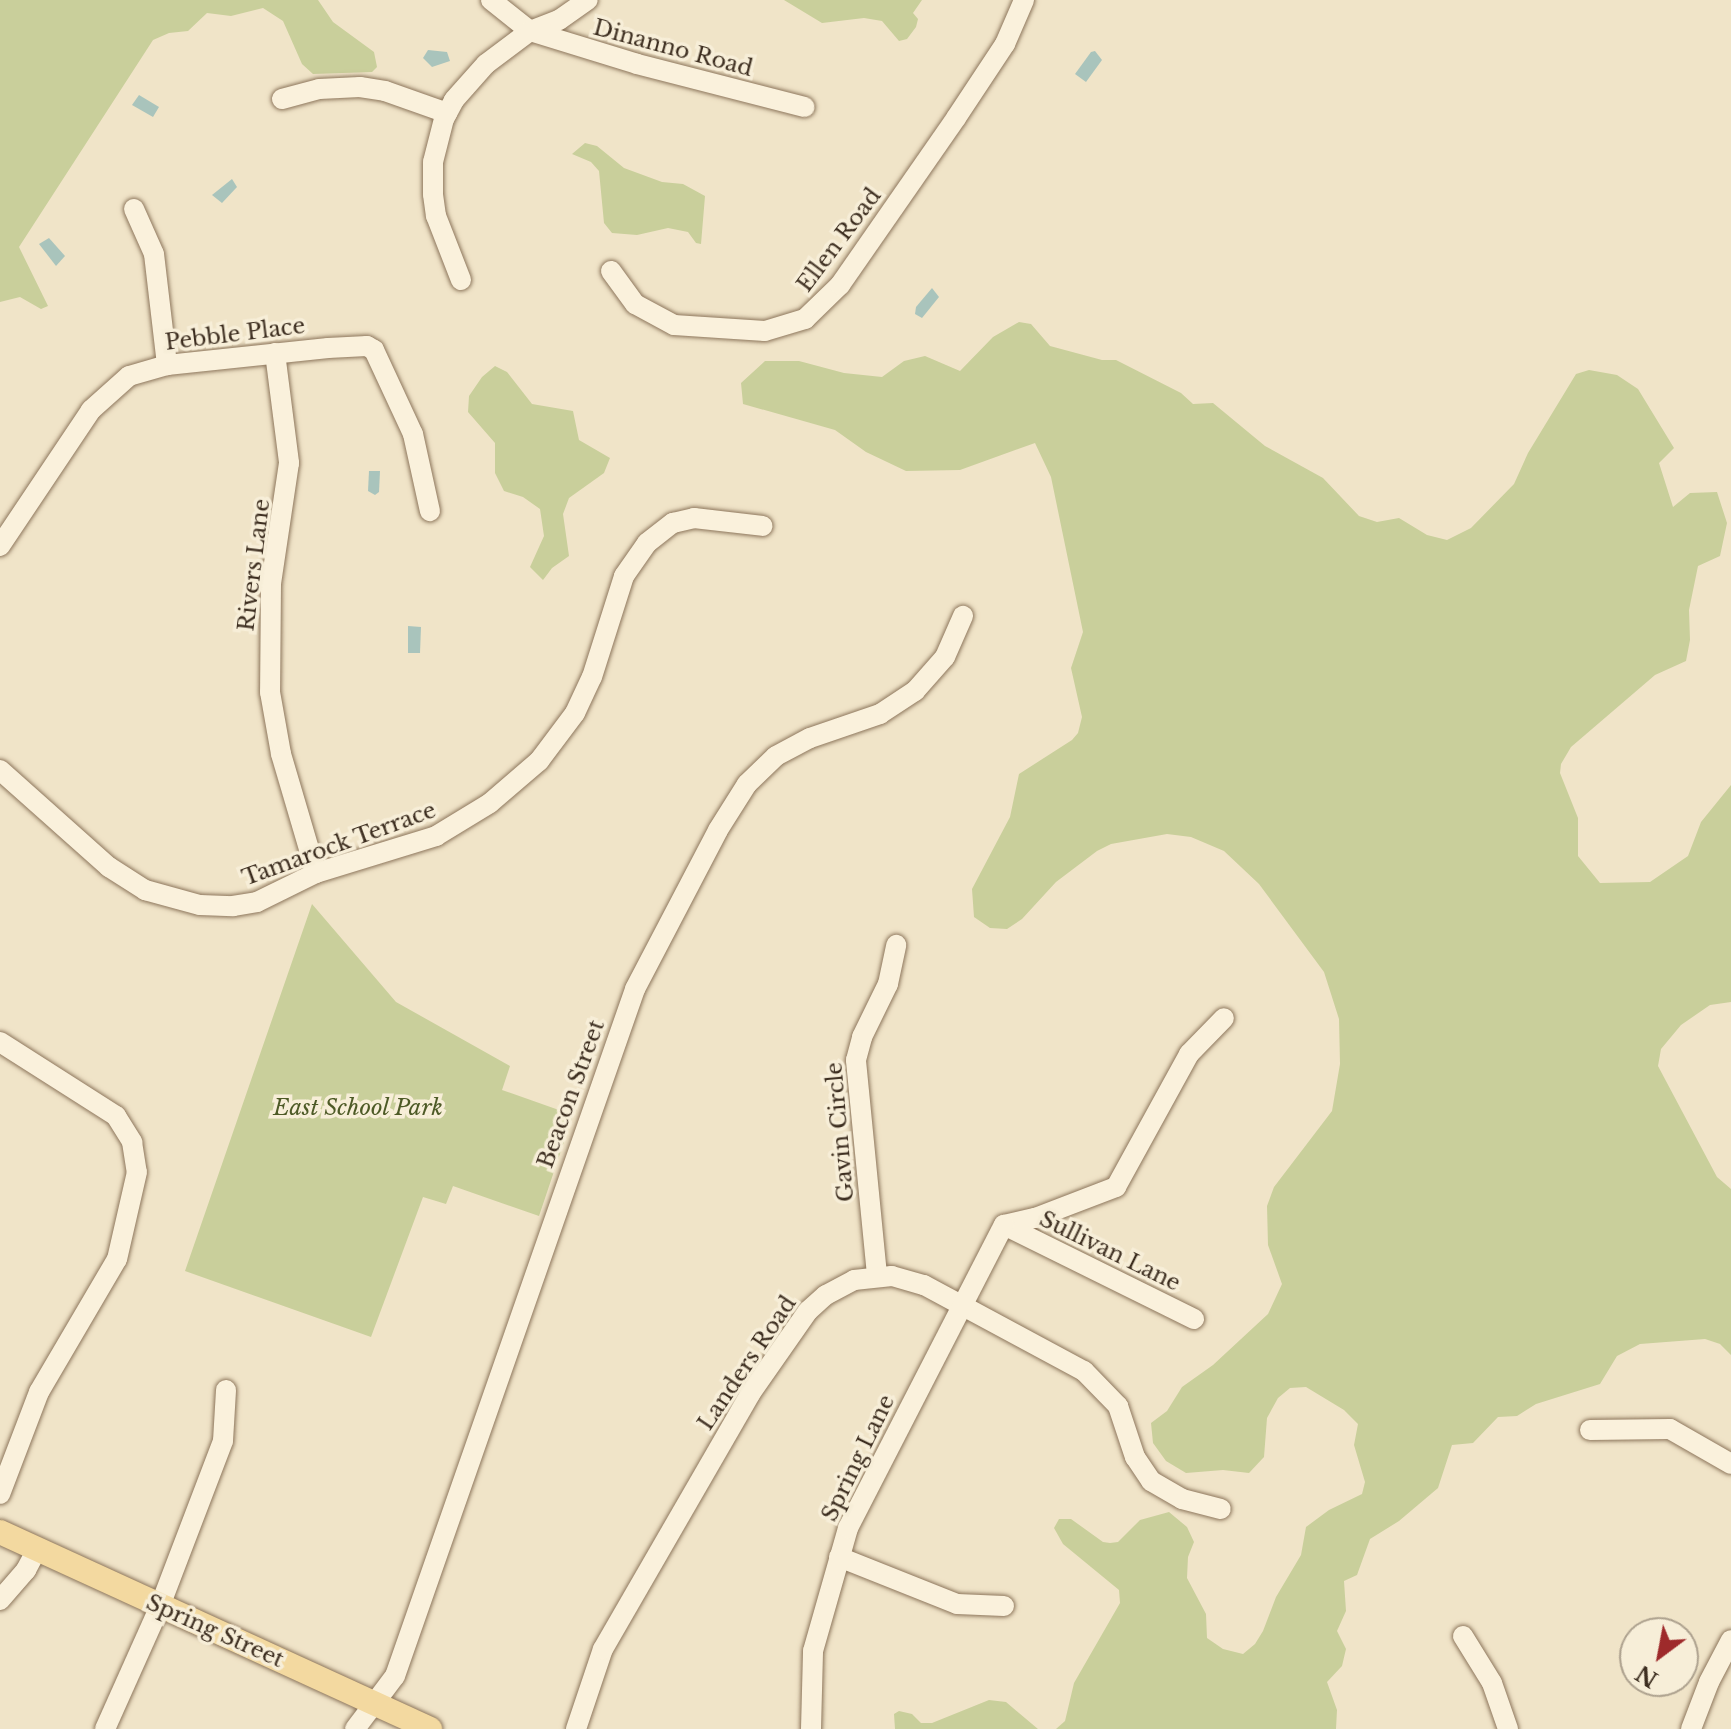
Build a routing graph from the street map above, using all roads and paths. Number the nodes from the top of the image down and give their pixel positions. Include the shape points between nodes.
1 (491, 0) edge
2 (588, 0) edge
3 (1024, 0) edge
4 (530, 31) junction
5 (282, 99) dead end
6 (805, 107) dead end
7 (447, 113) junction
8 (134, 209) dead end
9 (611, 271) dead end
10 (461, 280) dead end
11 (275, 353) junction
12 (167, 365) junction
13 (430, 511) dead end
14 (763, 526) dead end
15 (0, 546) edge
16 (963, 616) dead end
17 (0, 770) edge
18 (316, 873) junction
19 (896, 945) dead end
20 (1224, 1018) dead end
21 (0, 1042) edge
22 (1004, 1225) junction
23 (877, 1275) junction
24 (961, 1307) junction
25 (1194, 1319) dead end
26 (226, 1390) dead end
27 (1590, 1430) dead end
28 (1731, 1464) edge
29 (0, 1494) edge
30 (1221, 1509) dead end
31 (0, 1532) edge
32 (37, 1549) junction
33 (839, 1557) junction
34 (0, 1600) edge
35 (160, 1606) junction
36 (1004, 1606) dead end
37 (1463, 1636) dead end
38 (1731, 1640) edge
39 (376, 1703) junction
40 (105, 1729) edge
41 (355, 1729) edge
42 (430, 1729) edge
43 (576, 1729) edge
44 (811, 1729) edge
45 (1508, 1729) edge
46 (1691, 1729) edge

1 - 4 street, Dinanno Road
2 - 4 street
3 - 9 street, Ellen Road via 1005,44 963,108 840,285 805,319 765,331 682,328 642,309
4 - 6 street, Dinanno Road
4 - 7 street via 486,64
5 - 7 street via 319,89 360,87
7 - 10 street via 434,153 433,194
8 - 12 street via 154,254
11 - 12 street, Pebble Place
11 - 13 street, Pebble Place via 370,347 413,434
11 - 18 street, Rivers Lane via 289,476 271,584 269,680 281,754
12 - 15 street, Pebble Place via 129,376 98,401
14 - 18 street, Tamarock Terrace via 694,518 657,534 624,576 585,694 558,738 526,774 436,836
16 - 39 street, Beacon Street via 945,657 915,691 880,714 776,756 747,784 718,830 630,1002 395,1676
17 - 18 street, Tamarock Terrace via 109,867 163,897 200,905 245,905
19 - 23 street, Gavin Circle via 888,984 856,1060
20 - 22 street via 1189,1054 1116,1187
21 - 29 street via 110,1110 129,1135 137,1165 117,1259 39,1392
22 - 24 street, Spring Lane
22 - 25 street, Sullivan Lane
23 - 24 street via 924,1285
23 - 43 street, Landers Road via 826,1295 772,1360 603,1649
24 - 30 street via 1093,1378 1118,1406 1135,1457 1151,1481 1182,1499
24 - 33 street, Spring Lane via 854,1515
26 - 35 street via 224,1437
27 - 28 street via 1670,1429
31 - 32 main road, Spring Street
32 - 34 street
32 - 35 main road, Spring Street
33 - 36 street via 957,1604
33 - 44 street, Spring Lane via 813,1651
35 - 39 main road, Spring Street
35 - 40 street
37 - 45 street via 1492,1683
38 - 46 street
39 - 41 street, Beacon Street
39 - 42 main road, Spring Street

